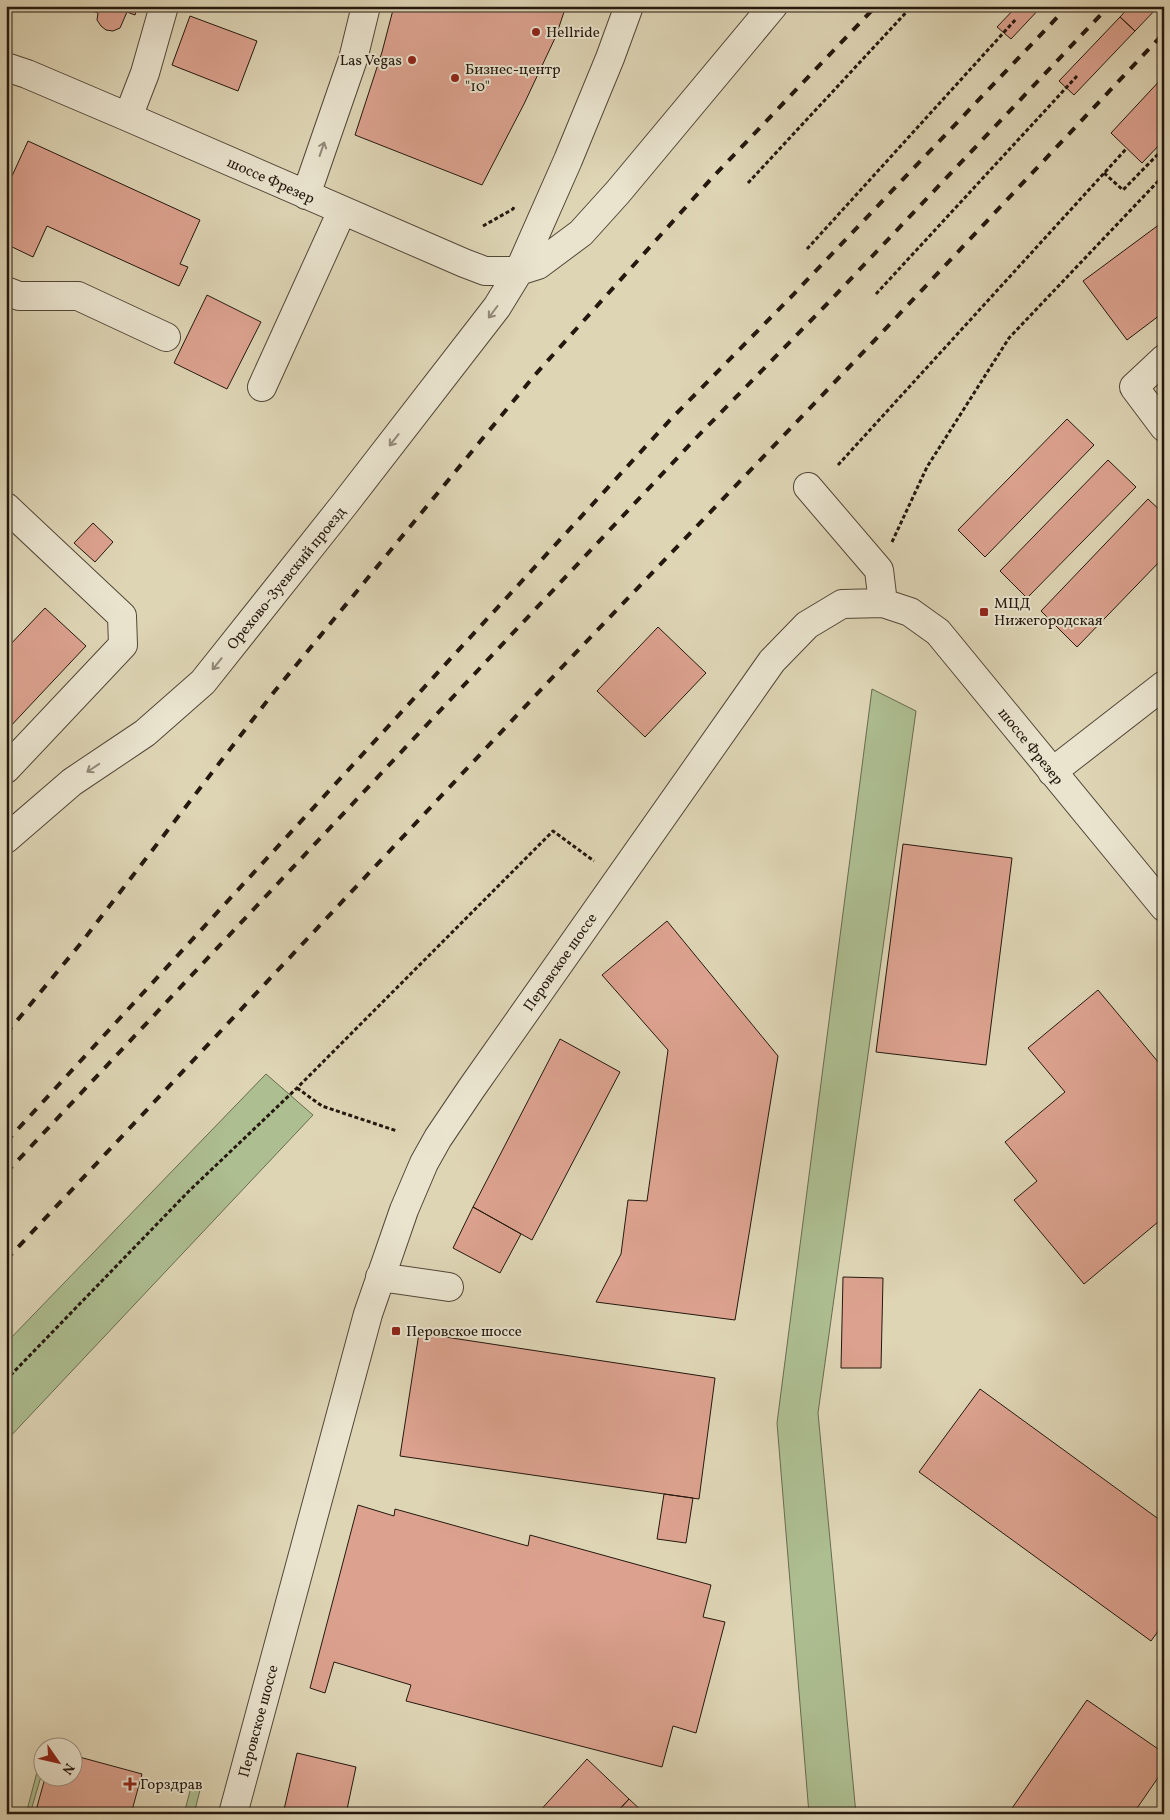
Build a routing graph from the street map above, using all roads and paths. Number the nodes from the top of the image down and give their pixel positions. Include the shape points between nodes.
1 (164, 6) edge
2 (366, 6) edge
3 (629, 6) edge
4 (772, 6) edge
5 (912, 6) edge
6 (1016, 19) dead end
7 (13, 67) edge
8 (1077, 76) dead end
9 (128, 117) junction
10 (1127, 148) dead end
11 (1164, 148) edge
12 (1104, 173) junction
13 (1164, 175) edge
14 (748, 183) dead end
15 (306, 195) junction
16 (517, 201) dead end
17 (342, 211) junction
18 (483, 226) dead end
19 (807, 249) dead end
20 (519, 271) junction
21 (6, 291) edge
22 (876, 294) dead end
23 (166, 337) dead end
24 (1164, 359) edge
25 (262, 387) dead end
26 (1164, 427) edge
27 (838, 464) dead end
28 (808, 487) dead end
29 (6, 507) edge
30 (879, 570) junction
31 (883, 603) junction
32 (1164, 685) edge
33 (6, 769) edge
34 (1052, 772) junction
35 (6, 839) edge
36 (594, 862) dead end
37 (1164, 907) edge
38 (297, 1088) junction
39 (397, 1132) dead end
40 (380, 1277) junction
41 (449, 1287) dead end
42 (6, 1380) edge
43 (233, 1814) edge

1 - 9 street via 145,73
15 -> 2 street via 353,59
3 - 20 street, Орехово-Зуевский проезд via 568,160
4 - 20 street via 581,233 538,265
5 - 14 path
6 - 19 path
7 - 9 street, шоссе Фрезер
8 - 22 path
9 - 15 street, шоссе Фрезер
10 - 12 path
11 - 12 path via 1123,190
12 - 27 path
13 - 30 path via 1008,338 927,467
15 - 17 street, шоссе Фрезер
16 - 18 path via 513,209
17 - 20 street, шоссе Фрезер via 485,271
17 - 25 street
20 -> 35 street, Орехово-Зуевский проезд via 497,307 203,682 145,733 72,782
21 - 23 street via 19,296 78,296
24 - 26 street via 1134,387
28 - 30 street
29 - 33 street via 122,616 122,645
30 - 31 street
31 - 34 street, шоссе Фрезер via 910,612 938,632
31 - 40 street, Перовское шоссе via 842,604 807,625 772,661 438,1138 404,1210
32 - 34 street
34 - 37 street, шоссе Фрезер
36 - 38 path via 553,831
38 - 39 path via 322,1106
38 - 42 path via 188,1192
40 - 41 street
40 - 43 street, Перовское шоссе

